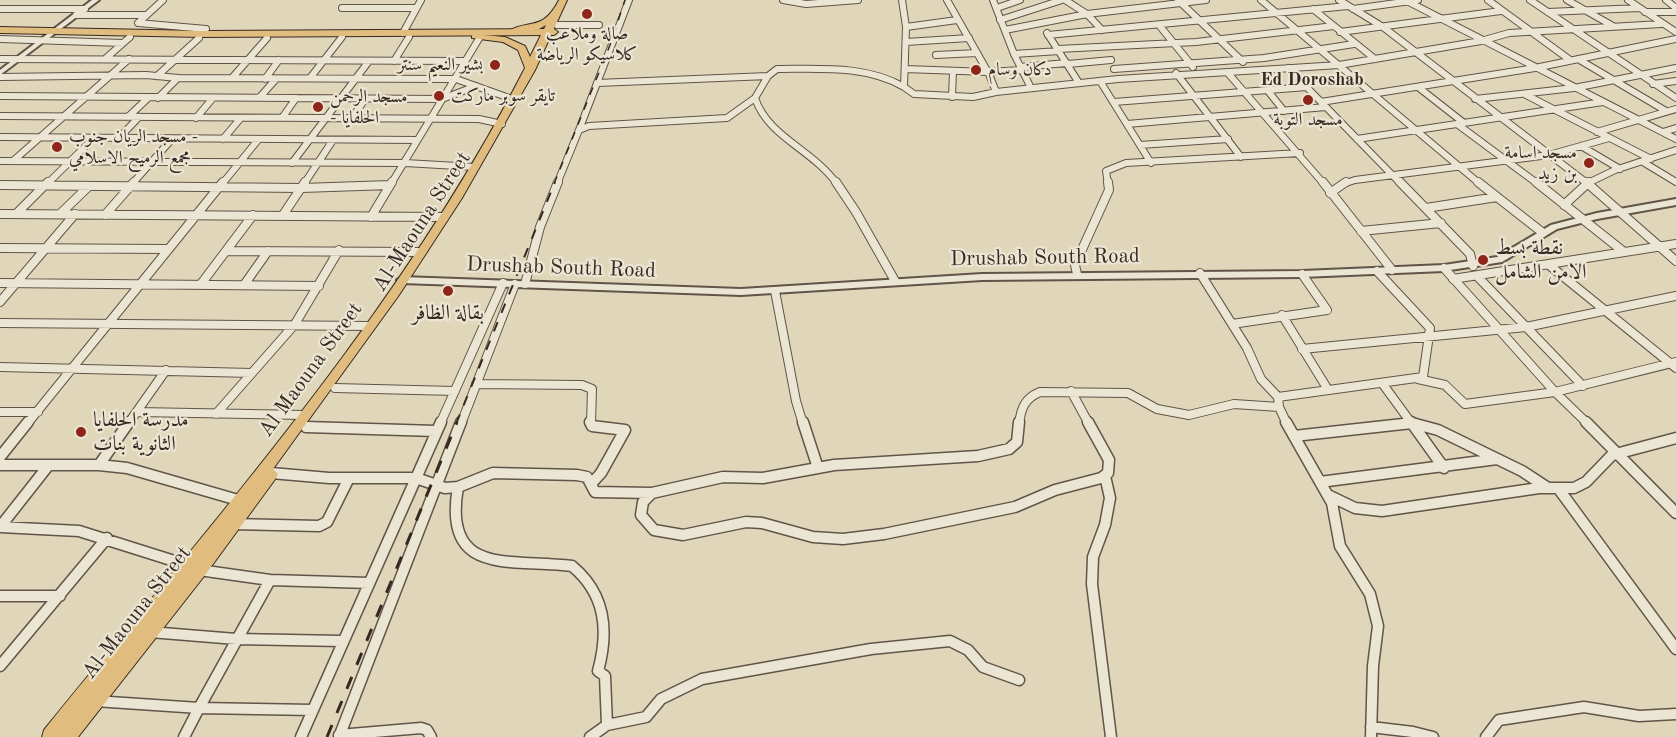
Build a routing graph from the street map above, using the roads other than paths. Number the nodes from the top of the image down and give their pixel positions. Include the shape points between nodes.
1 (23, 0) edge
2 (96, 0) edge
3 (163, 0) edge
4 (421, 0) edge
5 (563, 0) edge
6 (568, 0) edge
7 (628, 0) edge
8 (783, 0) edge
9 (858, 0) edge
10 (902, 0) edge
11 (947, 0) edge
12 (993, 0) edge
13 (1020, 0) edge
14 (1063, 0) edge
15 (1206, 0) edge
16 (1261, 0) edge
17 (1339, 0) edge
18 (1418, 0) edge
19 (1488, 0) edge
20 (1530, 0) edge
21 (1568, 0) edge
22 (1628, 0) edge
23 (1666, 0) edge
24 (1406, 1) edge
25 (1179, 2) edge
26 (1350, 7) junction
27 (342, 8) dead end
28 (416, 8) junction
29 (997, 8) junction
30 (1639, 8) junction
31 (85, 9) junction
32 (1313, 9) junction
33 (4, 10) edge
34 (1583, 10) junction
35 (1676, 10) edge
36 (1501, 11) junction
37 (1547, 12) junction
38 (1645, 12) junction
39 (1275, 13) junction
40 (1087, 14) junction
41 (76, 15) junction
42 (146, 15) junction
43 (957, 20) junction
44 (1000, 20) junction
45 (1440, 20) junction
46 (1199, 21) junction
47 (1039, 24) junction
48 (1661, 24) junction
49 (599, 25) dead end
50 (1160, 25) junction
51 (906, 27) junction
52 (1334, 27) junction
53 (1383, 27) junction
54 (1613, 27) junction
55 (552, 29) junction
56 (1572, 29) junction
57 (1005, 30) junction
58 (1102, 30) junction
59 (1529, 31) junction
60 (511, 32) junction
61 (1299, 32) junction
62 (1340, 32) junction
63 (1676, 32) edge
64 (406, 35) junction
65 (475, 35) junction
66 (1048, 35) junction
67 (49, 36) junction
68 (201, 36) junction
69 (0, 37) edge
70 (342, 37) junction
71 (267, 38) junction
72 (969, 38) junction
73 (127, 40) junction
74 (1221, 41) junction
75 (1481, 41) junction
76 (1672, 41) edge
77 (906, 42) junction
78 (1173, 44) junction
79 (1354, 44) junction
80 (1107, 48) junction
81 (1058, 50) junction
82 (1321, 50) junction
83 (1415, 52) junction
84 (1605, 52) junction
85 (977, 53) junction
86 (1014, 54) junction
87 (936, 55) dead end
88 (0, 58) edge
89 (19, 59) junction
90 (105, 59) junction
91 (129, 59) junction
92 (1241, 59) junction
93 (1375, 59) junction
94 (1574, 59) junction
95 (177, 60) junction
96 (248, 60) junction
97 (279, 60) junction
98 (323, 60) junction
99 (1110, 60) junction
100 (369, 61) junction
101 (394, 61) junction
102 (464, 61) junction
103 (1068, 63) junction
104 (1190, 64) junction
105 (1171, 65) junction
106 (1339, 65) junction
107 (1020, 68) junction
108 (1288, 68) junction
109 (1535, 68) junction
110 (1676, 68) edge
111 (905, 69) junction
112 (1114, 69) junction
113 (530, 70) junction
114 (1251, 70) junction
115 (953, 71) junction
116 (988, 72) junction
117 (1227, 72) junction
118 (1200, 74) junction
119 (0, 75) edge
120 (1178, 75) junction
121 (1639, 75) junction
122 (158, 76) junction
123 (768, 76) junction
124 (107, 77) junction
125 (178, 78) junction
126 (232, 78) junction
127 (310, 78) junction
128 (355, 78) junction
129 (265, 79) junction
130 (276, 79) junction
131 (456, 79) junction
132 (1118, 79) junction
133 (1101, 81) junction
134 (1612, 81) junction
135 (1676, 81) edge
136 (1452, 82) junction
137 (597, 83) junction
138 (1079, 83) junction
139 (1653, 84) junction
140 (476, 86) junction
141 (904, 87) junction
142 (1307, 87) junction
143 (1418, 87) junction
144 (1031, 88) junction
145 (1574, 88) junction
146 (1268, 91) junction
147 (996, 92) junction
148 (1245, 93) junction
149 (1374, 93) junction
150 (1525, 94) junction
151 (0, 96) edge
152 (1194, 96) junction
153 (85, 97) junction
154 (260, 97) junction
155 (952, 97) junction
156 (148, 98) junction
157 (159, 98) junction
158 (213, 98) junction
159 (296, 98) junction
160 (755, 98) junction
161 (1676, 98) edge
162 (341, 99) junction
163 (366, 99) junction
164 (442, 99) junction
165 (1475, 99) junction
166 (515, 100) junction
167 (1114, 102) junction
168 (1603, 102) junction
169 (1323, 105) junction
170 (1676, 109) edge
171 (1554, 110) junction
172 (1284, 111) junction
173 (1666, 111) junction
174 (1264, 112) junction
175 (0, 116) edge
176 (62, 117) junction
177 (128, 117) junction
178 (139, 117) junction
179 (1211, 117) junction
180 (1500, 117) junction
181 (196, 118) junction
182 (282, 118) junction
183 (240, 119) junction
184 (328, 119) junction
185 (351, 119) junction
186 (430, 119) junction
187 (1639, 119) junction
188 (1460, 123) junction
189 (502, 124) junction
190 (1127, 124) junction
191 (1676, 128) edge
192 (579, 130) junction
193 (1414, 130) junction
194 (1596, 132) junction
195 (1663, 132) junction
196 (0, 137) edge
197 (39, 137) junction
198 (94, 138) junction
199 (1609, 138) junction
200 (118, 139) junction
201 (172, 139) junction
202 (223, 139) junction
203 (1228, 139) junction
204 (1357, 139) junction
205 (1676, 139) edge
206 (258, 140) junction
207 (311, 140) junction
208 (333, 140) junction
209 (417, 140) junction
210 (1140, 145) junction
211 (1581, 146) junction
212 (1676, 150) edge
213 (1300, 153) junction
214 (1549, 155) junction
215 (1241, 157) junction
216 (1652, 159) junction
217 (0, 161) edge
218 (13, 161) junction
219 (1504, 161) junction
220 (70, 162) junction
221 (154, 162) junction
222 (1643, 162) junction
223 (237, 163) junction
224 (292, 163) junction
225 (319, 163) junction
226 (405, 163) junction
227 (1151, 163) junction
228 (475, 167) junction
229 (1460, 168) junction
230 (1620, 169) junction
231 (1393, 176) junction
232 (1676, 182) edge
233 (1588, 184) junction
234 (0, 185) edge
235 (390, 185) junction
236 (45, 186) junction
237 (88, 187) junction
238 (130, 187) junction
239 (217, 188) junction
240 (302, 188) junction
241 (1330, 193) junction
242 (1497, 197) junction
243 (1676, 202) edge
244 (1564, 205) junction
245 (1426, 208) junction
246 (1620, 212) junction
247 (0, 214) edge
248 (16, 214) junction
249 (60, 214) junction
250 (75, 214) junction
251 (105, 215) junction
252 (253, 215) junction
253 (284, 215) junction
254 (197, 216) junction
255 (371, 217) junction
256 (444, 217) junction
257 (1585, 219) junction
258 (1441, 223) junction
259 (1361, 231) junction
260 (1543, 232) junction
261 (1676, 244) edge
262 (1658, 247) junction
263 (0, 248) edge
264 (46, 249) junction
265 (168, 249) junction
266 (339, 250) junction
267 (226, 251) junction
268 (268, 251) junction
269 (421, 252) junction
270 (1624, 252) junction
271 (1676, 261) edge
272 (1549, 265) junction
273 (1444, 268) junction
274 (1392, 270) junction
275 (1377, 271) junction
276 (1475, 271) junction
277 (1200, 273) junction
278 (1077, 274) junction
279 (1302, 274) junction
280 (1453, 279) junction
281 (406, 280) junction
282 (895, 280) junction
283 (0, 283) edge
284 (18, 283) junction
285 (140, 283) junction
286 (503, 283) junction
287 (201, 284) junction
288 (520, 284) junction
289 (244, 285) junction
290 (319, 286) junction
291 (775, 291) junction
292 (1676, 296) edge
293 (0, 302) edge
294 (1607, 311) junction
295 (1282, 315) junction
296 (0, 323) edge
297 (108, 324) junction
298 (295, 324) junction
299 (1232, 324) junction
300 (370, 326) junction
301 (1526, 327) junction
302 (1498, 331) junction
303 (1429, 337) junction
304 (1302, 349) junction
305 (1674, 365) edge
306 (0, 367) edge
307 (74, 368) junction
308 (166, 370) junction
309 (252, 373) junction
310 (1418, 379) junction
311 (1382, 383) junction
312 (476, 384) junction
313 (1583, 386) junction
314 (335, 388) junction
315 (1327, 388) junction
316 (455, 391) junction
317 (1071, 391) junction
318 (1555, 392) junction
319 (1279, 402) junction
320 (0, 412) edge
321 (38, 412) junction
322 (138, 412) junction
323 (216, 414) junction
324 (305, 421) junction
325 (1412, 423) junction
326 (436, 431) junction
327 (1294, 436) junction
328 (1676, 438) edge
329 (1618, 454) junction
330 (0, 457) edge
331 (1497, 459) junction
332 (0, 465) edge
333 (99, 465) junction
334 (48, 466) junction
335 (818, 468) junction
336 (1444, 468) junction
337 (271, 473) junction
338 (1105, 476) junction
339 (416, 477) junction
340 (349, 478) junction
341 (1320, 482) junction
342 (436, 484) junction
343 (591, 484) junction
344 (458, 487) junction
345 (1553, 488) junction
346 (652, 493) junction
347 (1328, 495) junction
348 (238, 500) junction
349 (1676, 513) edge
350 (233, 524) junction
351 (0, 527) edge
352 (107, 538) junction
353 (193, 568) junction
354 (270, 580) junction
355 (369, 583) junction
356 (0, 596) edge
357 (60, 596) junction
358 (150, 632) junction
359 (236, 639) junction
360 (342, 641) junction
361 (1676, 649) edge
362 (0, 666) edge
363 (1019, 680) dead end
364 (95, 701) junction
365 (199, 708) junction
366 (313, 710) junction
367 (1676, 714) edge
368 (607, 724) junction
369 (1371, 732) edge
370 (339, 736) edge
371 (51, 737) edge
372 (66, 737) edge
373 (184, 737) edge
374 (301, 737) edge
375 (431, 737) edge
376 (590, 737) edge
377 (1111, 737) edge
378 (1433, 737) edge
379 (1486, 737) edge

1 - 33 street
2 - 31 street
3 - 42 street
4 - 28 street
5 - 55 main road, Al Maouna Street
6 - 55 main road, Al-Maouna Street
7 - 137 street
8 - 9 street via 806,4
10 - 51 street
11 - 43 street
12 - 29 street
13 - 29 street
14 - 40 street
14 - 44 street
15 - 25 street
16 - 39 street
17 - 26 street
18 - 24 street
19 - 36 street
20 - 37 street
21 - 34 street
22 - 30 street
23 - 35 street
24 - 26 street
24 - 45 street
25 - 40 street
25 - 46 street
26 - 32 street
26 - 53 street
27 - 28 street
28 - 64 street
29 - 44 street
30 - 34 street
30 - 38 street
31 - 33 street
31 - 41 street
32 - 39 street
32 - 52 street
34 - 37 street
34 - 54 street
35 - 38 street
36 - 45 street
36 - 59 street
37 - 56 street
38 - 48 street
39 - 46 street
39 - 61 street
40 - 47 street
40 - 58 street
41 - 42 street
41 - 67 street
42 - 68 street via 138,24 206,29
43 - 51 street
43 - 72 street
44 - 57 street
45 - 53 street
45 - 75 street
46 - 50 street
46 - 74 street
47 - 57 street
47 - 66 street
48 - 54 street
48 - 63 street
49 - 55 street
50 - 58 street
50 - 78 street
51 - 77 street
52 - 61 street
52 - 62 street
53 - 62 street
53 - 83 street
54 - 56 street
55 - 60 main road
55 - 60 main road via 536,27
55 - 65 main road
55 - 113 main road, Al Maouna Street
55 - 281 main road, Al-Maouna Street via 536,73 506,128 452,217
56 - 59 street
56 - 84 street
57 - 86 street
58 - 66 street
59 - 75 street
59 - 94 street
60 - 65 main road
61 - 74 street
61 - 82 street
62 - 79 street
64 - 65 main road
64 - 68 main road
64 - 70 main road
64 - 101 street
65 - 102 street
65 - 113 main road via 505,40 522,48
66 - 81 street
67 - 68 main road
67 - 69 main road
67 - 73 main road
67 - 89 street
68 - 71 main road
68 - 73 main road
68 - 95 street
70 - 71 main road
70 - 98 street
71 - 96 street
72 - 77 street
72 - 85 street
73 - 90 street
74 - 78 street
74 - 92 street
75 - 83 street
75 - 109 street
76 - 84 street
77 - 111 street
78 - 80 street
78 - 104 street
79 - 82 street
79 - 93 street
80 - 81 street
80 - 99 street
81 - 86 street
81 - 103 street
82 - 92 street
82 - 106 street
83 - 93 street
83 - 136 street
84 - 94 street
84 - 121 street
85 - 87 street
85 - 116 street
86 - 107 street
88 - 89 street
89 - 90 street
89 - 119 street
90 - 91 street
91 - 95 street
91 - 124 street
92 - 104 street
92 - 114 street
93 - 106 street
94 - 109 street
94 - 134 street
95 - 96 street
95 - 122 street
96 - 97 street
96 - 126 street
97 - 98 street
97 - 129 street
98 - 100 street
98 - 127 street
99 - 103 street
99 - 112 street
100 - 101 street
100 - 128 street
101 - 102 street
102 - 131 street
103 - 107 street
103 - 138 street via 1066,66
104 - 105 street
104 - 118 street
105 - 112 street
105 - 120 street
106 - 108 street
106 - 149 street
107 - 116 street
107 - 144 street
108 - 114 street
108 - 142 street
109 - 136 street
109 - 145 street
110 - 121 street
111 - 115 street
111 - 141 street
112 - 132 street
113 - 166 main road, Al Maouna Street
114 - 117 street
115 - 116 street
115 - 155 street
116 - 147 street
117 - 118 street
117 - 148 street
118 - 120 street
119 - 124 street
120 - 132 street
120 - 152 street
121 - 134 street
121 - 139 street
122 - 124 street
122 - 125 street
123 - 137 street
123 - 141 street via 777,69 867,73 892,78
123 - 160 street
124 - 153 street
125 - 126 street
125 - 157 street
126 - 129 street
127 - 128 street
127 - 130 street
128 - 131 street
128 - 162 street
129 - 130 street
130 - 154 street
131 - 140 street
131 - 164 street
132 - 133 street
133 - 138 street
133 - 167 street
134 - 145 street
134 - 173 street
135 - 139 street
136 - 143 street
136 - 165 street
137 - 192 street
138 - 144 street
139 - 161 street
140 - 164 street
140 - 166 street
141 - 155 street via 914,94
142 - 146 street
142 - 169 street
143 - 149 street
143 - 188 street
144 - 147 street
145 - 150 street
145 - 168 street
146 - 148 street
146 - 172 street
147 - 155 street
148 - 152 street
148 - 174 street
149 - 169 street
149 - 193 street
150 - 165 street
150 - 171 street
151 - 153 street
152 - 167 street
152 - 179 street
153 - 156 street
153 - 176 street
154 - 158 street
154 - 159 street
156 - 157 street
156 - 177 street
157 - 158 street
158 - 181 street
159 - 162 street
159 - 182 street
160 - 192 street via 724,119 589,126
160 - 282 street via 764,121 809,153 837,185 860,215
162 - 163 street
162 - 184 street
163 - 164 street
163 - 185 street
164 - 186 street
165 - 180 street
166 - 189 main road, Al Maouna Street
167 - 190 street
168 - 171 street
168 - 187 street
169 - 172 street
169 - 204 street
170 - 173 street
171 - 180 street
171 - 194 street
172 - 174 street
173 - 187 street
174 - 179 street
174 - 213 street
175 - 176 street
176 - 177 street
176 - 197 street
177 - 178 street
178 - 181 street
178 - 200 street
179 - 190 street
179 - 203 street
180 - 188 street
180 - 214 street
181 - 183 street
182 - 183 street
182 - 184 street
183 - 202 street
184 - 185 street
184 - 207 street
185 - 186 street
186 - 189 street via 479,119
186 - 209 street
187 - 194 street
187 - 195 street
188 - 193 street
188 - 219 street
189 - 228 main road, Al Maouna Street
190 - 210 street
191 - 195 street
192 - 288 street
193 - 204 street
193 - 229 street
194 - 199 street
195 - 205 street
196 - 197 street
197 - 198 street
197 - 218 street
198 - 200 street
198 - 220 street
199 - 211 street
199 - 216 street
200 - 201 street
201 - 202 street
201 - 221 street
202 - 206 street
203 - 210 street
203 - 215 street
204 - 231 street
206 - 207 street
206 - 223 street
207 - 208 street
207 - 224 street
208 - 209 street
208 - 225 street
209 - 226 street
210 - 227 street
211 - 214 street
211 - 230 street
212 - 216 street
213 - 215 street
213 - 241 street
214 - 219 street
214 - 233 street
215 - 227 street
216 - 222 street
217 - 218 street
218 - 220 street
219 - 229 street
219 - 244 street
220 - 221 street
220 - 236 street
221 - 223 street
221 - 238 street
222 - 230 street
222 - 232 street
223 - 224 street
223 - 239 street
224 - 225 street
225 - 226 street
225 - 240 street
226 - 228 street
226 - 235 street
227 - 278 street via 1124,162 1107,171 1109,190 1075,266
228 - 256 main road, Al Maouna Street
229 - 231 street
229 - 242 street
230 - 233 street
231 - 241 street via 1355,180
231 - 245 street
233 - 244 street
233 - 246 street
234 - 236 street
235 - 240 street
235 - 255 street
236 - 237 street
236 - 248 street
237 - 238 street
237 - 249 street
238 - 239 street
238 - 251 street
239 - 240 street
239 - 254 street
240 - 253 street
241 - 259 street
242 - 245 street
242 - 260 street
243 - 246 street, Drushab South Road
244 - 257 street
245 - 258 street
246 - 257 street, Drushab South Road
246 - 262 street
247 - 248 street
248 - 249 street
249 - 250 street
250 - 251 street
250 - 264 street
251 - 254 street
252 - 253 street
252 - 254 street
252 - 267 street
253 - 255 street
254 - 265 street
255 - 256 street
256 - 269 main road, Al Maouna Street
257 - 260 street, Drushab South Road
257 - 270 street
258 - 259 street
258 - 276 street via 1470,254
259 - 274 street
260 - 276 street, Drushab South Road
261 - 262 street
262 - 270 street
262 - 271 street
263 - 264 street
264 - 265 street
264 - 284 street
265 - 285 street
266 - 268 street
266 - 269 street
266 - 290 street
267 - 268 street
267 - 287 street
268 - 289 street
269 - 281 main road, Al Maouna Street
270 - 272 street
272 - 276 street
272 - 294 street
273 - 274 street, Drushab South Road
273 - 276 street, Drushab South Road
273 - 280 street
274 - 275 street, Drushab South Road
275 - 279 street, Drushab South Road
275 - 303 street via 1430,328
276 - 280 street
276 - 301 street
277 - 278 street, Drushab South Road
277 - 279 street, Drushab South Road
277 - 299 street
278 - 282 street, Drushab South Road
279 - 295 street via 1327,310
280 - 302 street
281 - 286 street, Drushab South Road
281 - 300 main road, Al Maouna Street
281 - 314 main road, Al-Maouna Street
282 - 291 street, Drushab South Road
283 - 284 street
284 - 285 street
284 - 293 street
285 - 287 street
285 - 297 street
286 - 288 street, Drushab South Road
286 - 316 street
287 - 289 street
288 - 291 street, Drushab South Road
288 - 312 street
289 - 290 street
290 - 298 street
291 - 335 street via 796,400
292 - 294 street
294 - 301 street
294 - 305 street
295 - 299 street
295 - 304 street
296 - 297 street
297 - 298 street
297 - 307 street
298 - 300 street
298 - 309 street
299 - 319 street via 1261,379
300 - 324 main road, Al Maouna Street
301 - 302 street
301 - 313 street
302 - 303 street
302 - 318 street
303 - 304 street
303 - 310 street via 1425,374
304 - 315 street
305 - 313 street
306 - 307 street
307 - 308 street
307 - 321 street
308 - 309 street
308 - 322 street
309 - 323 street
310 - 311 street
310 - 318 street via 1445,385 1465,404
311 - 315 street
311 - 325 street
312 - 342 street
312 - 343 street via 582,385 592,389 592,426 625,430
313 - 318 street
314 - 316 street
314 - 324 main road, Al-Maouna Street
315 - 319 street
316 - 326 street
317 - 319 street via 1128,393 1157,409 1189,415 1234,404
317 - 335 street via 1040,392 1026,399 1017,442 1009,449 950,459
317 - 338 street via 1109,460 1110,469
318 - 329 street
319 - 327 street
320 - 321 street
321 - 330 street
322 - 323 street
322 - 333 street
323 - 324 street
324 - 326 street
324 - 337 main road, Al-Maouna Street
324 - 348 main road, Al Maouna Street
325 - 327 street
325 - 331 street via 1438,430
325 - 336 street
326 - 339 street
327 - 341 street
328 - 329 street
329 - 345 street via 1609,457 1579,487
329 - 349 street
331 - 336 street
331 - 345 street
332 - 334 street
333 - 334 street
333 - 348 street via 143,472
334 - 351 street
335 - 346 street via 763,478 723,477
336 - 341 street
337 - 340 street
337 - 350 main road, Al-Maouna Street
338 - 346 street via 1015,507 843,539 807,536 754,523 683,535 654,530 641,515 643,502
338 - 377 street via 1110,498 1093,556 1092,584
339 - 340 street
339 - 342 street
339 - 355 street
340 - 350 street via 327,522 319,526
341 - 347 street
342 - 344 street
342 - 370 street
343 - 344 street via 587,477 578,475 510,471
343 - 346 street via 601,493
344 - 368 street via 455,525 471,551 491,560 572,566 595,594 606,625 607,641 598,671 604,676
345 - 347 street via 1383,511 1354,508
345 - 361 street
347 - 369 street via 1335,510 1340,546 1370,594 1376,612
348 - 353 main road, Al Maouna Street
350 - 353 main road, Al-Maouna Street
351 - 352 street via 79,531
352 - 353 street
352 - 357 street
353 - 354 street
353 - 358 main road, Al-Maouna Street
353 - 371 main road, Al Maouna Street
354 - 355 street
354 - 359 street
355 - 360 street
356 - 357 street
357 - 362 street
358 - 359 street
358 - 364 main road, Al-Maouna Street
359 - 360 street
359 - 365 street
360 - 366 street
363 - 368 street via 983,667 968,650 942,640 702,679 666,696 646,717
364 - 365 street
364 - 372 main road, Al-Maouna Street
365 - 366 street
365 - 373 street
366 - 374 street
367 - 379 street via 1639,716 1584,707 1499,720
368 - 376 street
369 - 378 street via 1426,732
370 - 375 street via 422,728

